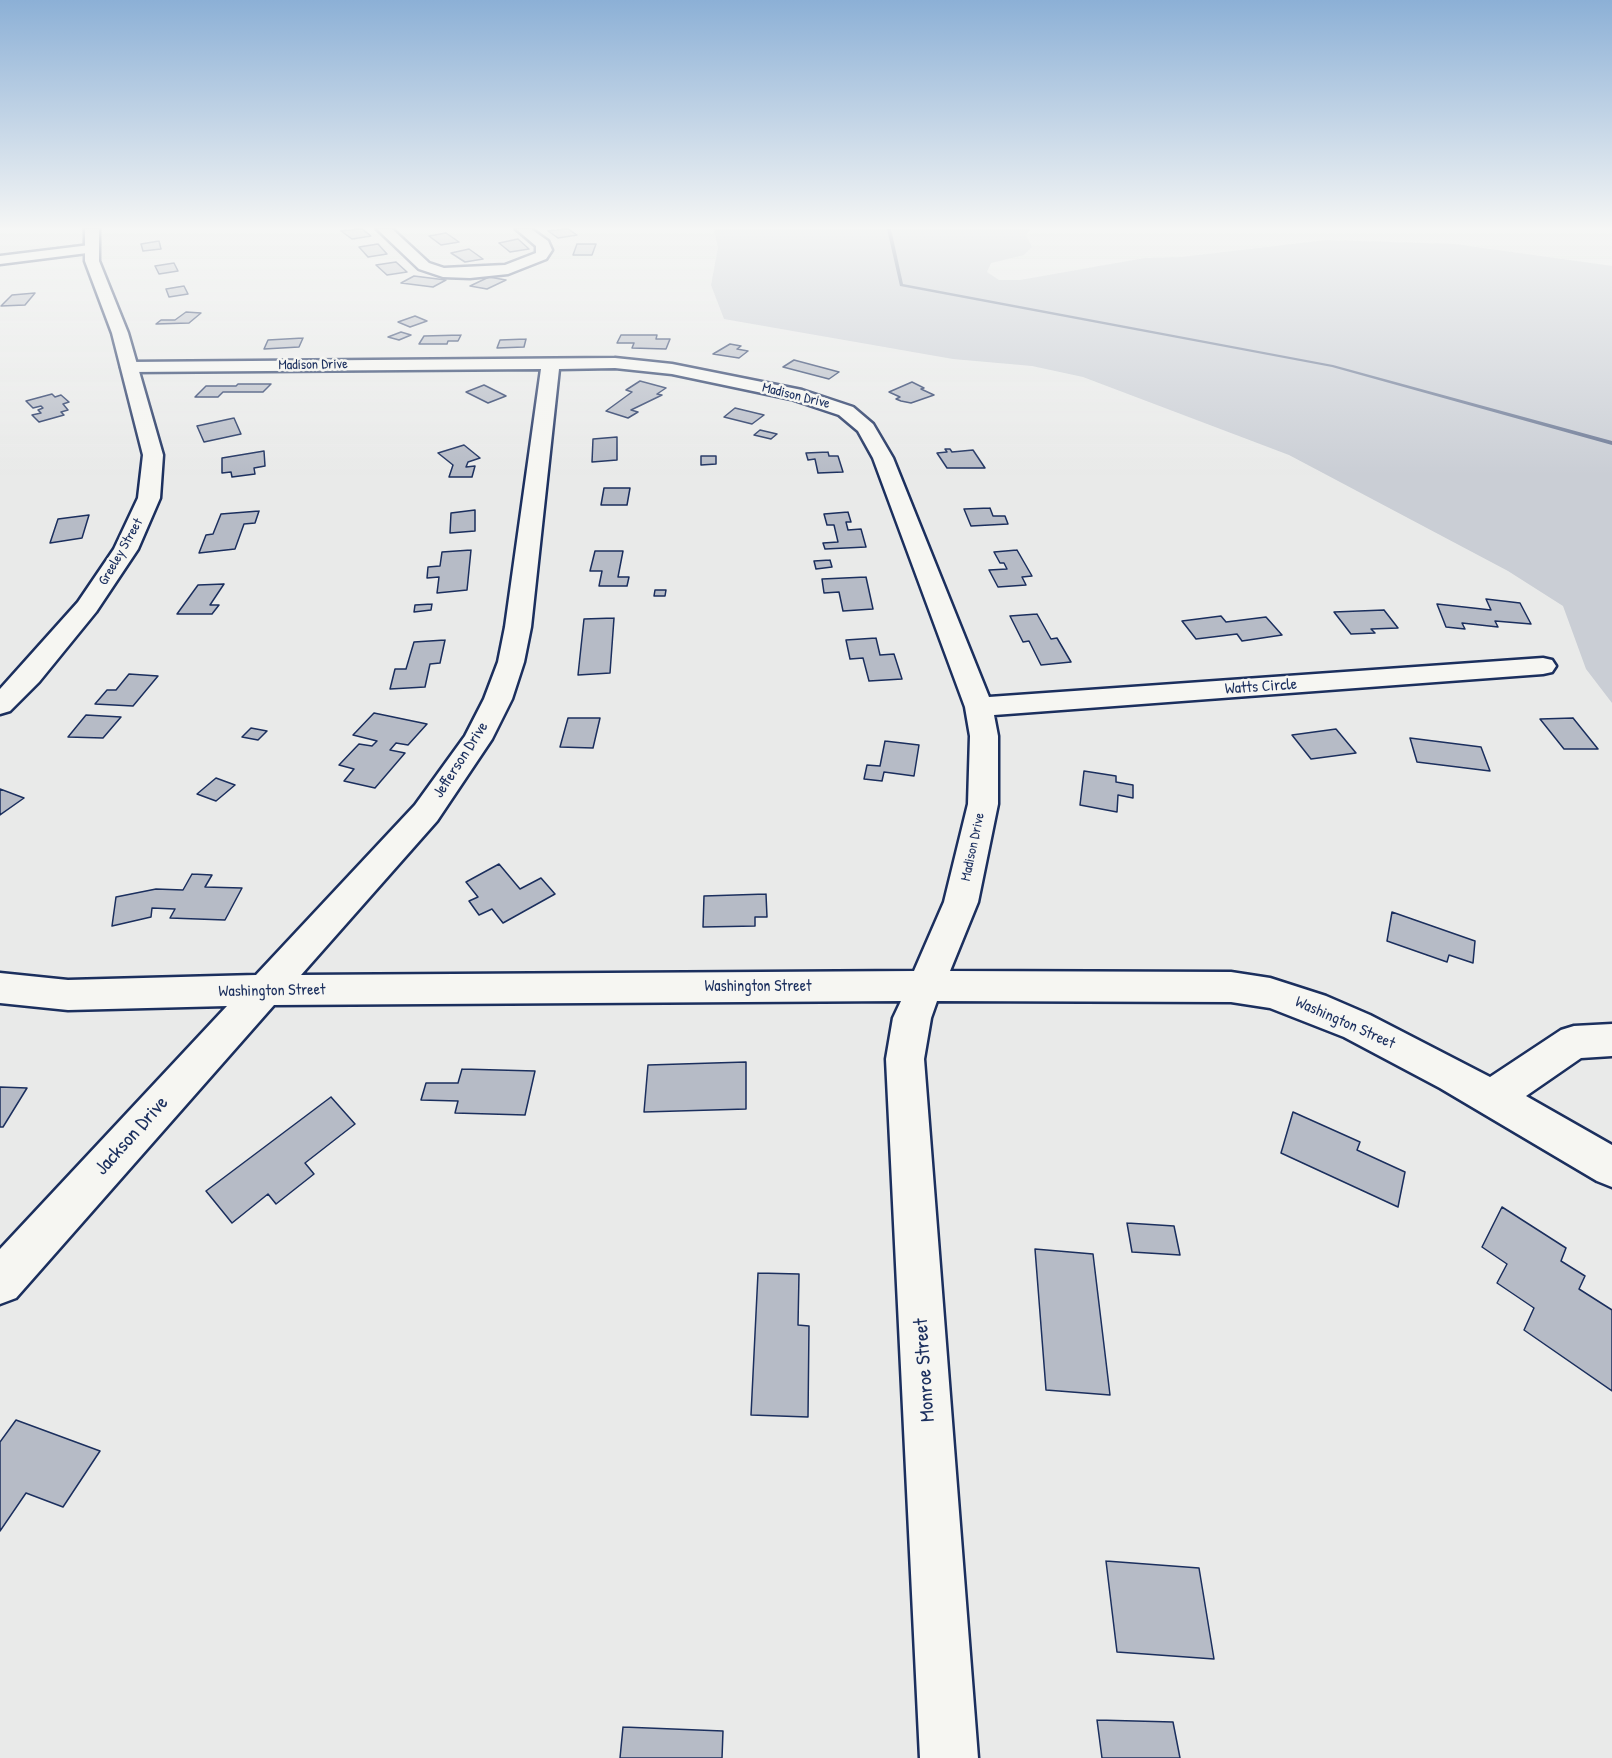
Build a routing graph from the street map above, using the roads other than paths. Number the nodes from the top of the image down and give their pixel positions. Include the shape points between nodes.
1 (113, 311) edge
2 (551, 363) junction
3 (130, 367) junction
4 (1543, 666) dead end
5 (0, 705) edge
6 (979, 707) junction
7 (926, 986) junction
8 (0, 988) edge
9 (264, 990) junction
10 (1612, 1040) edge
11 (1491, 1098) junction
12 (1612, 1167) edge
13 (0, 1282) edge
14 (950, 1758) edge

1 - 3 street, Greeley Street
2 - 3 street, Madison Drive
2 - 6 street, Madison Drive via 615,363 706,375 831,404 858,419 883,458
2 - 9 street, Jefferson Drive via 518,627 498,699 478,739 426,813
3 - 5 street, Greeley Street via 153,455 149,498 140,522 87,607 30,676
4 - 6 street, Watts Circle
6 - 7 street, Madison Drive via 986,776 983,804 961,903
7 - 9 street, Washington Street
7 - 11 street, Washington Street via 1231,987 1270,993 1313,1006 1357,1026
7 - 14 street, Monroe Street via 912,1018 906,1059
8 - 9 street, Washington Street via 68,995
9 - 13 street, Jackson Drive
10 - 11 street via 1574,1042
11 - 12 street, Washington Street

